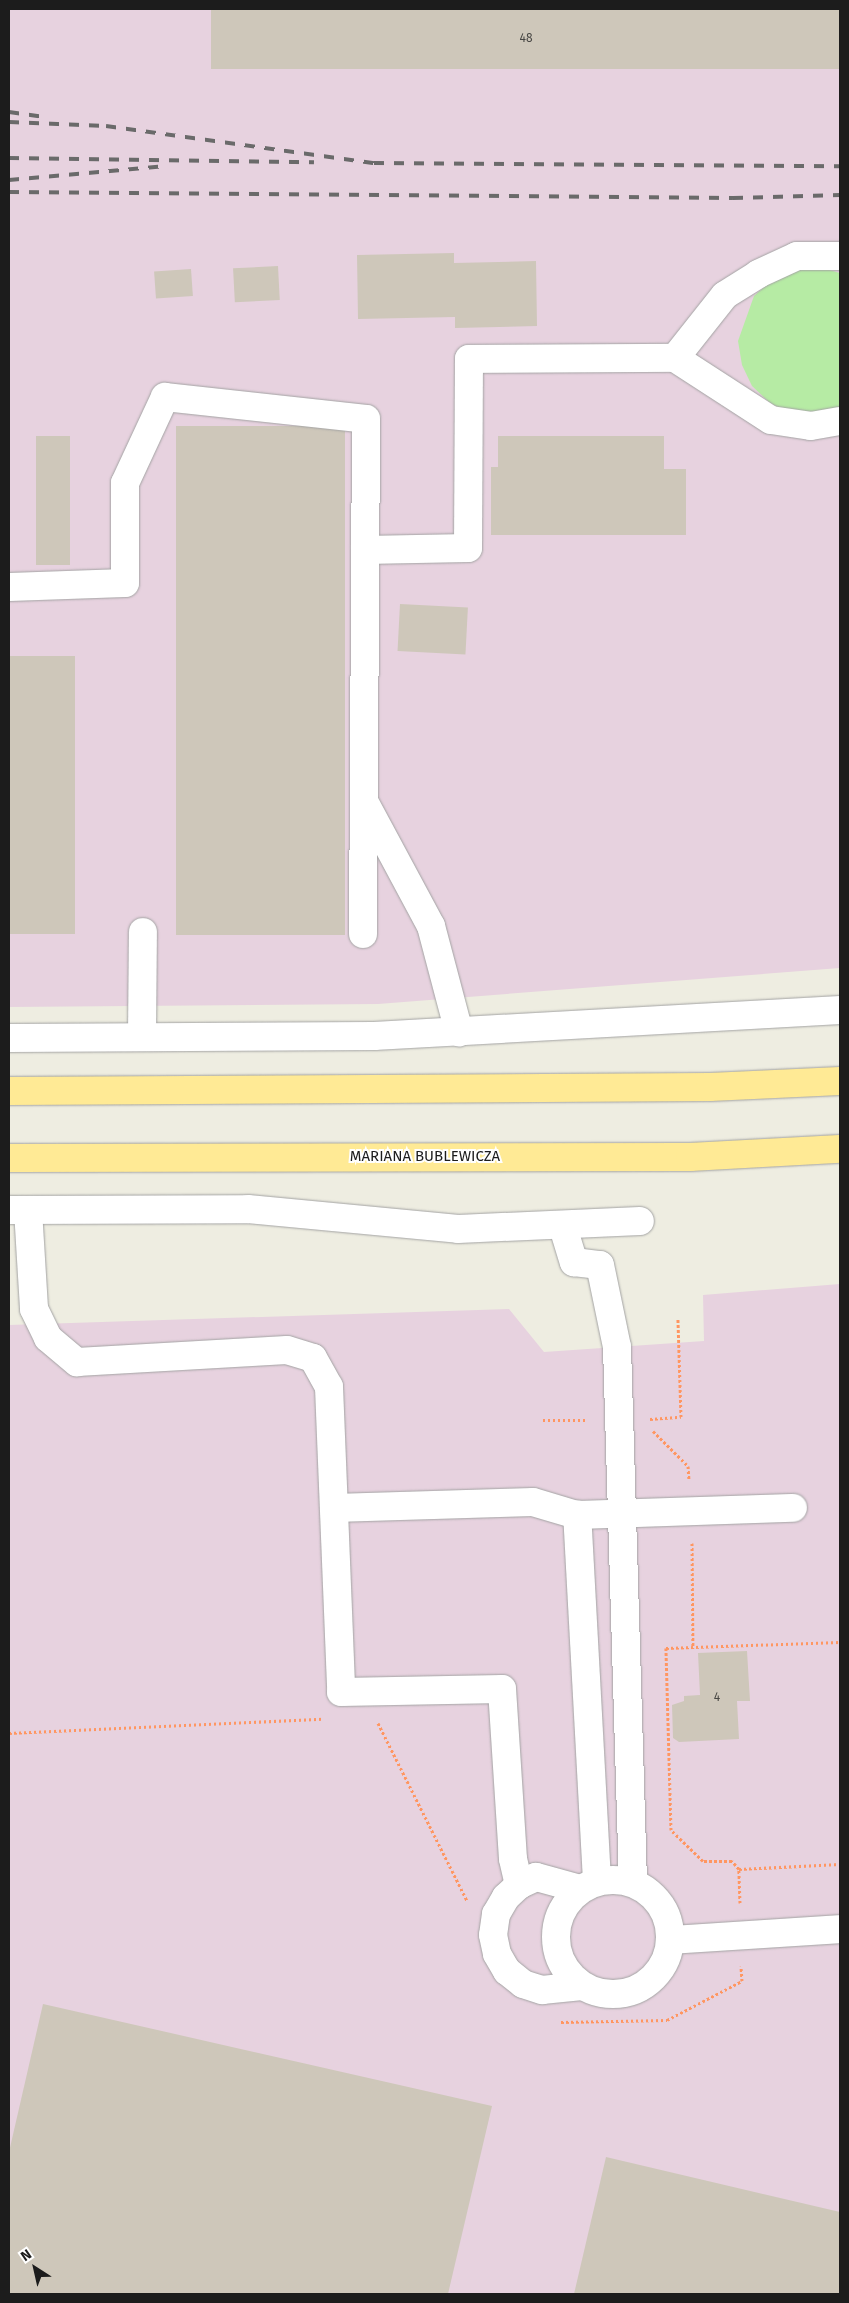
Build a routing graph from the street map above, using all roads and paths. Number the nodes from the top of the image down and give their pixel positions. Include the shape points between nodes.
1 (840, 256) edge
2 (675, 358) junction
3 (840, 421) edge
4 (365, 550) junction
5 (9, 587) edge
6 (364, 801) junction
7 (142, 932) dead end
8 (363, 934) dead end
9 (840, 1010) edge
10 (459, 1032) junction
11 (142, 1037) junction
12 (9, 1038) edge
13 (840, 1081) edge
14 (9, 1091) edge
15 (840, 1149) edge
16 (9, 1158) edge
17 (18, 1210) edge
18 (640, 1221) dead end
19 (563, 1227) junction
20 (678, 1319) dead end
21 (543, 1420) dead end
22 (599, 1420) dead end
23 (689, 1481) dead end
24 (334, 1508) junction
25 (793, 1508) dead end
26 (577, 1515) junction
27 (624, 1515) junction
28 (692, 1543) dead end
29 (840, 1642) edge
30 (693, 1648) junction
31 (374, 1717) dead end
32 (325, 1719) dead end
33 (9, 1733) edge
34 (840, 1864) edge
35 (739, 1869) junction
36 (633, 1882) junction
37 (519, 1885) junction
38 (589, 1885) junction
39 (740, 1903) dead end
40 (470, 1906) dead end
41 (840, 1929) edge
42 (670, 1940) junction
43 (740, 1962) dead end
44 (582, 1986) junction
45 (558, 2020) dead end

1 - 2 lane via 797,256 758,274 725,295
2 - 3 lane via 771,420 811,426
2 - 4 lane via 469,360 468,548
4 - 5 lane via 366,419 165,397 125,483 125,583
4 - 6 lane
6 - 8 lane
6 - 10 lane via 431,926
7 - 11 lane
9 - 10 lane
10 - 11 lane via 374,1036
11 - 12 lane
13 - 14 main road via 700,1087
15 - 16 main road, MARIANA BUBLEWICZA via 690,1157
17 - 19 lane via 248,1209 458,1229
17 - 24 lane via 34,1309 48,1338 77,1362 287,1350 313,1358 329,1387
18 - 19 lane
19 - 27 lane via 574,1262 600,1265 612,1314
20 - 23 path via 681,1417 642,1420 688,1466
21 - 22 path
24 - 26 lane via 532,1502
24 - 37 lane via 341,1692 502,1689 513,1858
25 - 27 lane
26 - 27 lane
26 - 38 lane
27 - 36 lane
28 - 30 path
29 - 30 path
30 - 35 path via 666,1648 671,1830 703,1861 732,1861
31 - 40 path
32 - 33 path
34 - 35 path
35 - 39 path
36 - 38 lane
36 - 42 lane via 649,1891 661,1905
37 - 38 lane via 536,1877
37 - 44 lane via 506,1897 496,1914 493,1934 497,1954 507,1971 523,1984 542,1990
38 - 44 lane via 567,1901 554,1935 558,1955 567,1972
41 - 42 lane
42 - 44 lane via 666,1959 655,1976 640,1988 620,1994 600,1993
43 - 45 path via 742,1981 667,2020 567,2024

